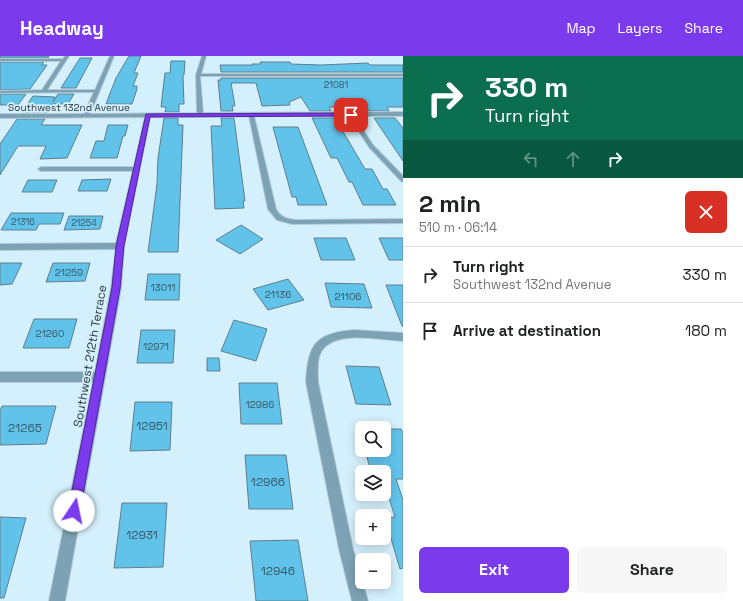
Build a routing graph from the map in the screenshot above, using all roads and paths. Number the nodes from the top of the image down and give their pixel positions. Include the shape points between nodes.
1 (112, 56) edge
2 (204, 56) edge
3 (66, 58) edge
4 (0, 60) edge
5 (198, 75) junction
6 (403, 75) edge
7 (44, 91) junction
8 (96, 91) junction
9 (0, 92) edge
10 (403, 114) edge
11 (148, 115) junction
12 (200, 115) junction
13 (252, 115) junction
14 (351, 115) junction
15 (86, 116) junction
16 (1, 117) edge
17 (41, 169) dead end
18 (136, 169) junction
19 (403, 180) edge
20 (403, 221) edge
21 (120, 246) junction
22 (0, 247) edge
23 (403, 337) edge
24 (0, 377) edge
25 (100, 377) junction
26 (57, 601) edge
27 (360, 601) edge

1 - 8 street
2 - 5 street
3 - 4 street
3 - 7 street
5 - 6 street
5 - 12 street
7 - 8 street
7 - 9 street
8 - 15 street
10 - 14 street, Southwest 132nd Avenue
11 - 12 street, Southwest 132nd Avenue
11 - 15 street, Southwest 132nd Avenue
11 - 18 street, Southwest 212th Terrace
12 - 13 street, Southwest 132nd Avenue
13 - 14 street, Southwest 132nd Avenue
13 - 20 street via 272,210 277,217 290,222
14 - 19 street via 371,146
15 - 16 street, Southwest 132nd Avenue
17 - 18 street
18 - 21 street, Southwest 212th Terrace
21 - 22 street
21 - 25 street, Southwest 212th Terrace via 116,288
23 - 27 street via 341,334 320,342 312,358 312,382 346,549
24 - 25 street
25 - 26 street, Southwest 212th Terrace

